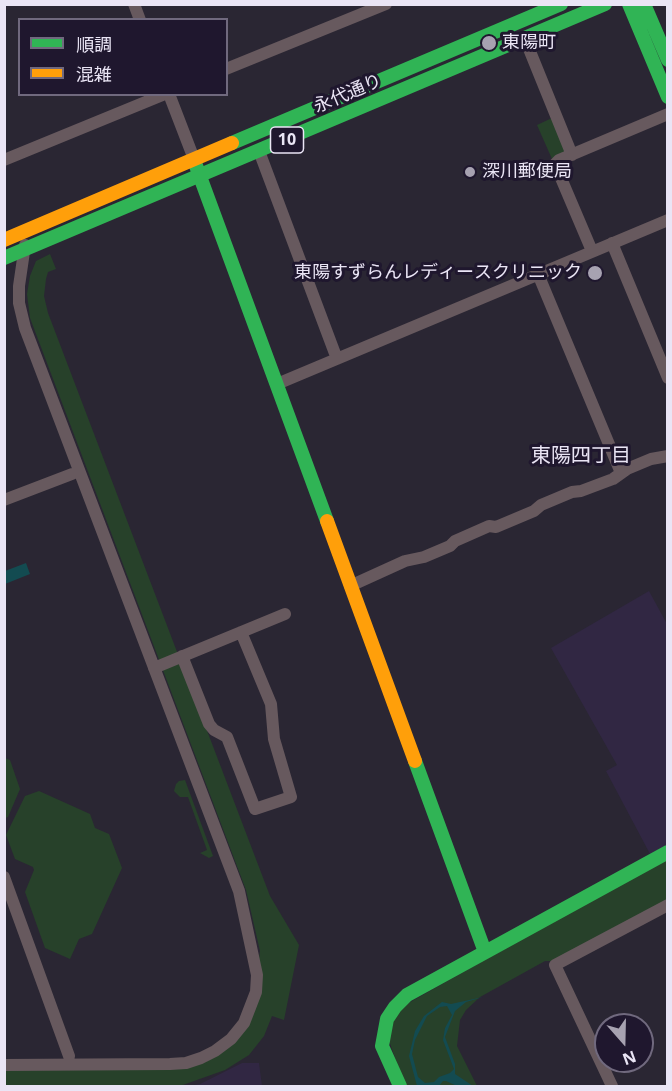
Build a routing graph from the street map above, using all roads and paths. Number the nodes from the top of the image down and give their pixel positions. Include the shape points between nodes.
1 (386, 4) edge
2 (561, 4) edge
3 (605, 4) edge
4 (629, 4) edge
5 (644, 4) edge
6 (525, 39) junction
7 (668, 60) edge
8 (228, 68) edge
9 (160, 96) edge
10 (170, 96) edge
11 (668, 97) edge
12 (668, 114) edge
13 (259, 151) junction
14 (572, 155) junction
15 (194, 159) junction
16 (4, 160) edge
17 (200, 176) junction
18 (668, 220) edge
19 (27, 230) junction
20 (4, 240) edge
21 (612, 243) junction
22 (24, 249) junction
23 (592, 251) junction
24 (4, 258) edge
25 (538, 274) junction
26 (337, 360) junction
27 (668, 378) edge
28 (277, 384) junction
29 (668, 456) edge
30 (621, 473) junction
31 (72, 474) dead end
32 (4, 500) edge
33 (350, 586) junction
34 (285, 614) dead end
35 (241, 632) junction
36 (183, 656) junction
37 (154, 668) junction
38 (668, 852) edge
39 (4, 877) edge
40 (668, 905) edge
41 (485, 951) junction
42 (69, 1056) dead end
43 (4, 1065) edge
44 (400, 1086) edge
45 (612, 1086) edge

1 - 8 street
2 - 15 main road, 永代通り / 10
3 - 6 main road, 永代通り / 10
4 - 11 main road
5 - 7 main road
6 - 13 main road, 永代通り / 10
6 - 14 street
9 - 16 street
10 - 15 street
12 - 14 street
13 - 17 main road, 永代通り / 10
13 - 26 street
14 - 23 street via 555,166
15 - 17 main road
15 - 19 main road, 永代通り / 10
17 - 22 main road, 永代通り / 10
17 - 28 main road
18 - 21 street
19 - 20 main road, 永代通り / 10
19 - 22 street
21 - 23 street
21 - 27 street
22 - 24 main road, 永代通り / 10
22 - 37 street via 19,286 21,315
23 - 25 street
25 - 26 street
25 - 30 street
26 - 28 street
28 - 33 main road
29 - 30 street
30 - 33 street
31 - 32 street
33 - 41 main road
34 - 35 street
35 - 36 street
35 - 36 street via 271,704 274,740 291,797 255,809 227,737 209,724
36 - 37 street
37 - 43 street via 239,891 257,975 256,992 244,1023 231,1039 215,1051 186,1063
38 - 41 main road
39 - 42 street
40 - 45 street via 555,966
41 - 44 main road via 407,995 387,1019 382,1046

